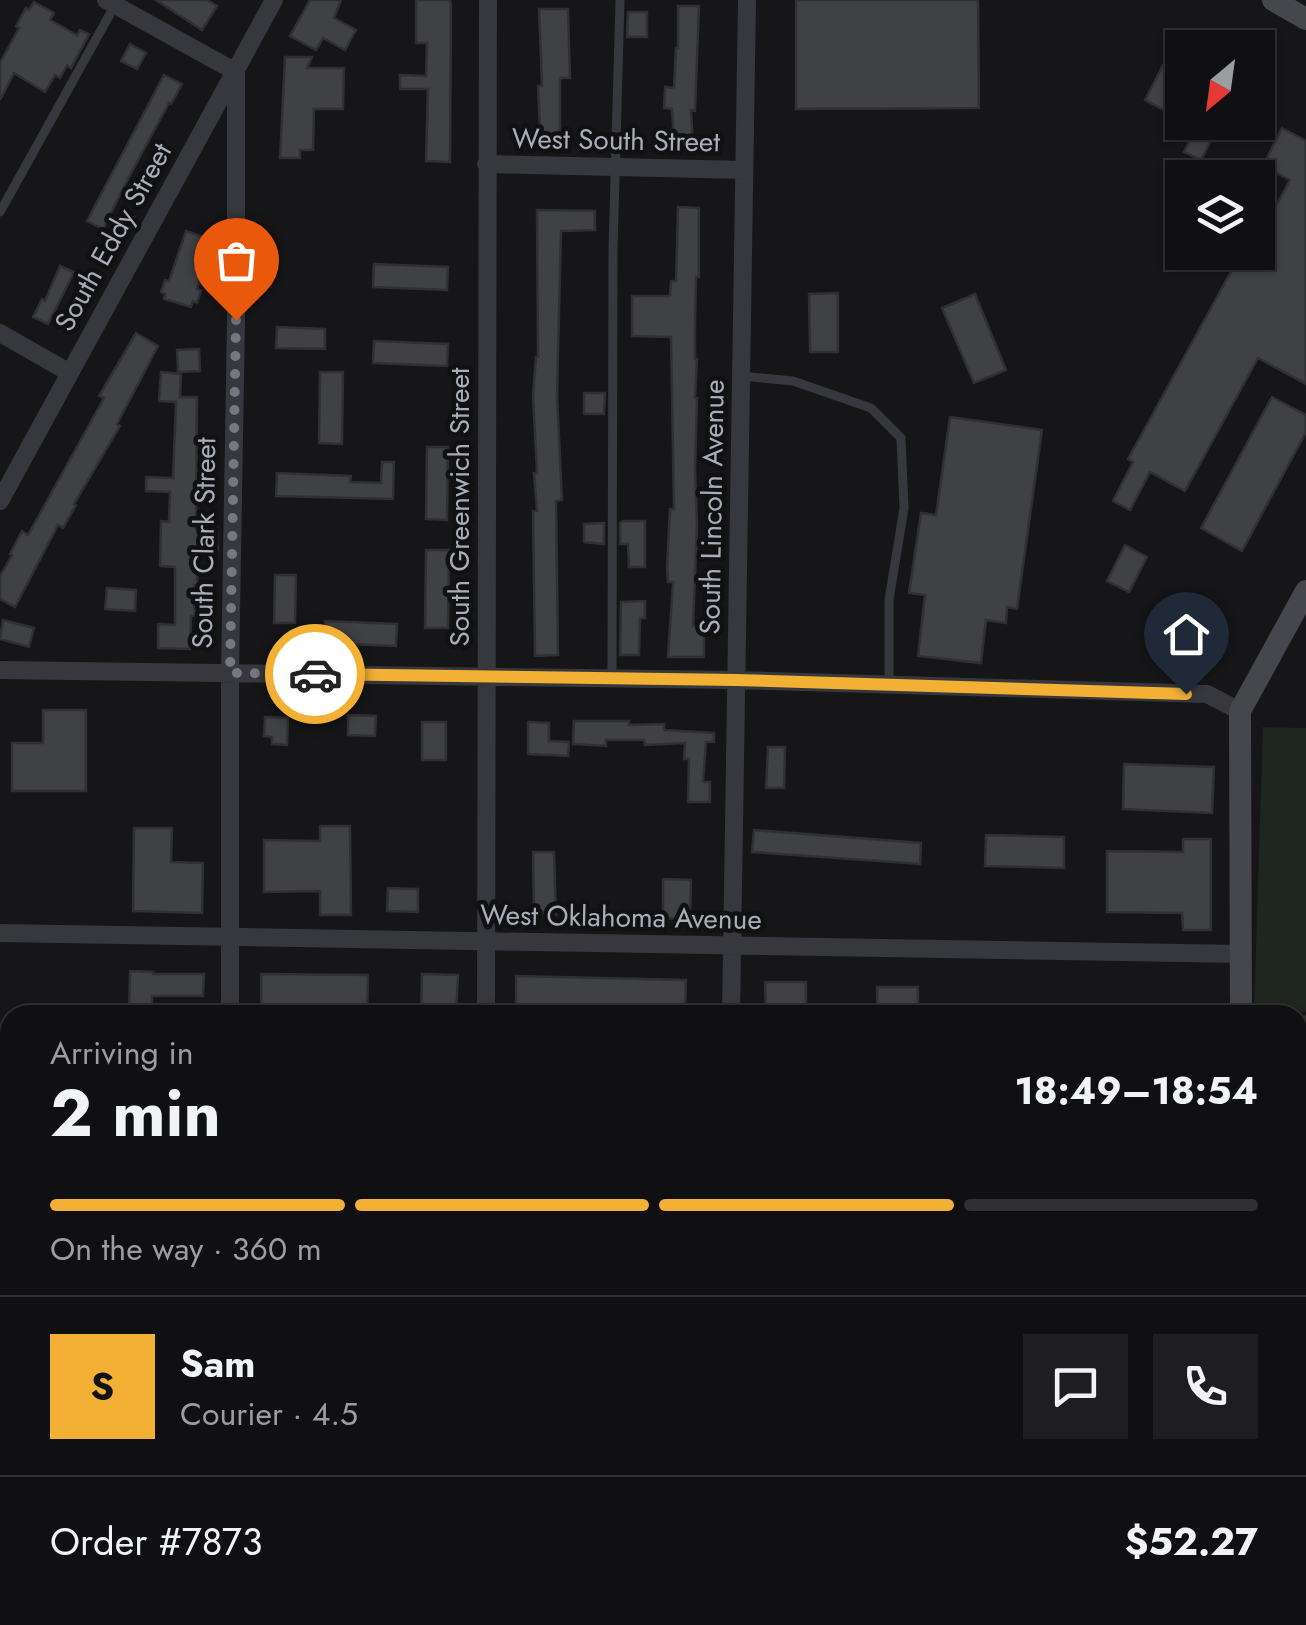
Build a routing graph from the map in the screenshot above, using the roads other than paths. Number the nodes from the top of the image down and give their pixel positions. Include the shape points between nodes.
1 (274, 0) edge
2 (488, 0) edge
3 (620, 0) edge
4 (747, 0) edge
5 (1273, 0) edge
6 (113, 2) edge
7 (1306, 19) edge
8 (236, 72) junction
9 (486, 164) junction
10 (615, 167) junction
11 (744, 170) junction
12 (0, 212) edge
13 (0, 333) edge
14 (70, 372) junction
15 (742, 376) junction
16 (0, 501) edge
17 (1306, 591) edge
18 (0, 670) edge
19 (230, 673) junction
20 (486, 676) junction
21 (612, 678) junction
22 (736, 680) junction
23 (889, 684) junction
24 (1240, 711) junction
25 (0, 933) edge
26 (230, 938) junction
27 (486, 942) junction
28 (732, 946) junction
29 (1242, 954) junction
30 (230, 1005) edge
31 (486, 1005) edge
32 (731, 1005) edge
33 (1240, 1005) edge

1 - 8 street, South Eddy Street
2 - 9 street, South Greenwich Street
3 - 10 lane
4 - 11 street, South Lincoln Avenue
5 - 7 street
6 - 8 street
6 - 12 lane
8 - 14 street, South Eddy Street
8 - 19 street, South Clark Street
9 - 10 street, West South Street
9 - 20 street, South Greenwich Street
10 - 11 street, West South Street
10 - 21 lane
11 - 15 street, South Lincoln Avenue
13 - 14 street
14 - 16 street, South Eddy Street
15 - 22 street, South Lincoln Avenue
15 - 23 lane via 793,382 872,408 901,438 904,508 889,600
17 - 24 street
18 - 19 street
19 - 20 street
19 - 26 street, South Clark Street
20 - 21 street
20 - 27 street, South Greenwich Street
21 - 22 street
22 - 23 street
22 - 28 street, South Lincoln Avenue
23 - 24 street via 1207,694
24 - 29 street
25 - 26 street, West Oklahoma Avenue
26 - 27 street, West Oklahoma Avenue
26 - 30 street, South Clark Street
27 - 28 street, West Oklahoma Avenue
27 - 31 street, South Greenwich Street
28 - 29 street, West Oklahoma Avenue
28 - 32 street, South Lincoln Avenue
29 - 33 street

